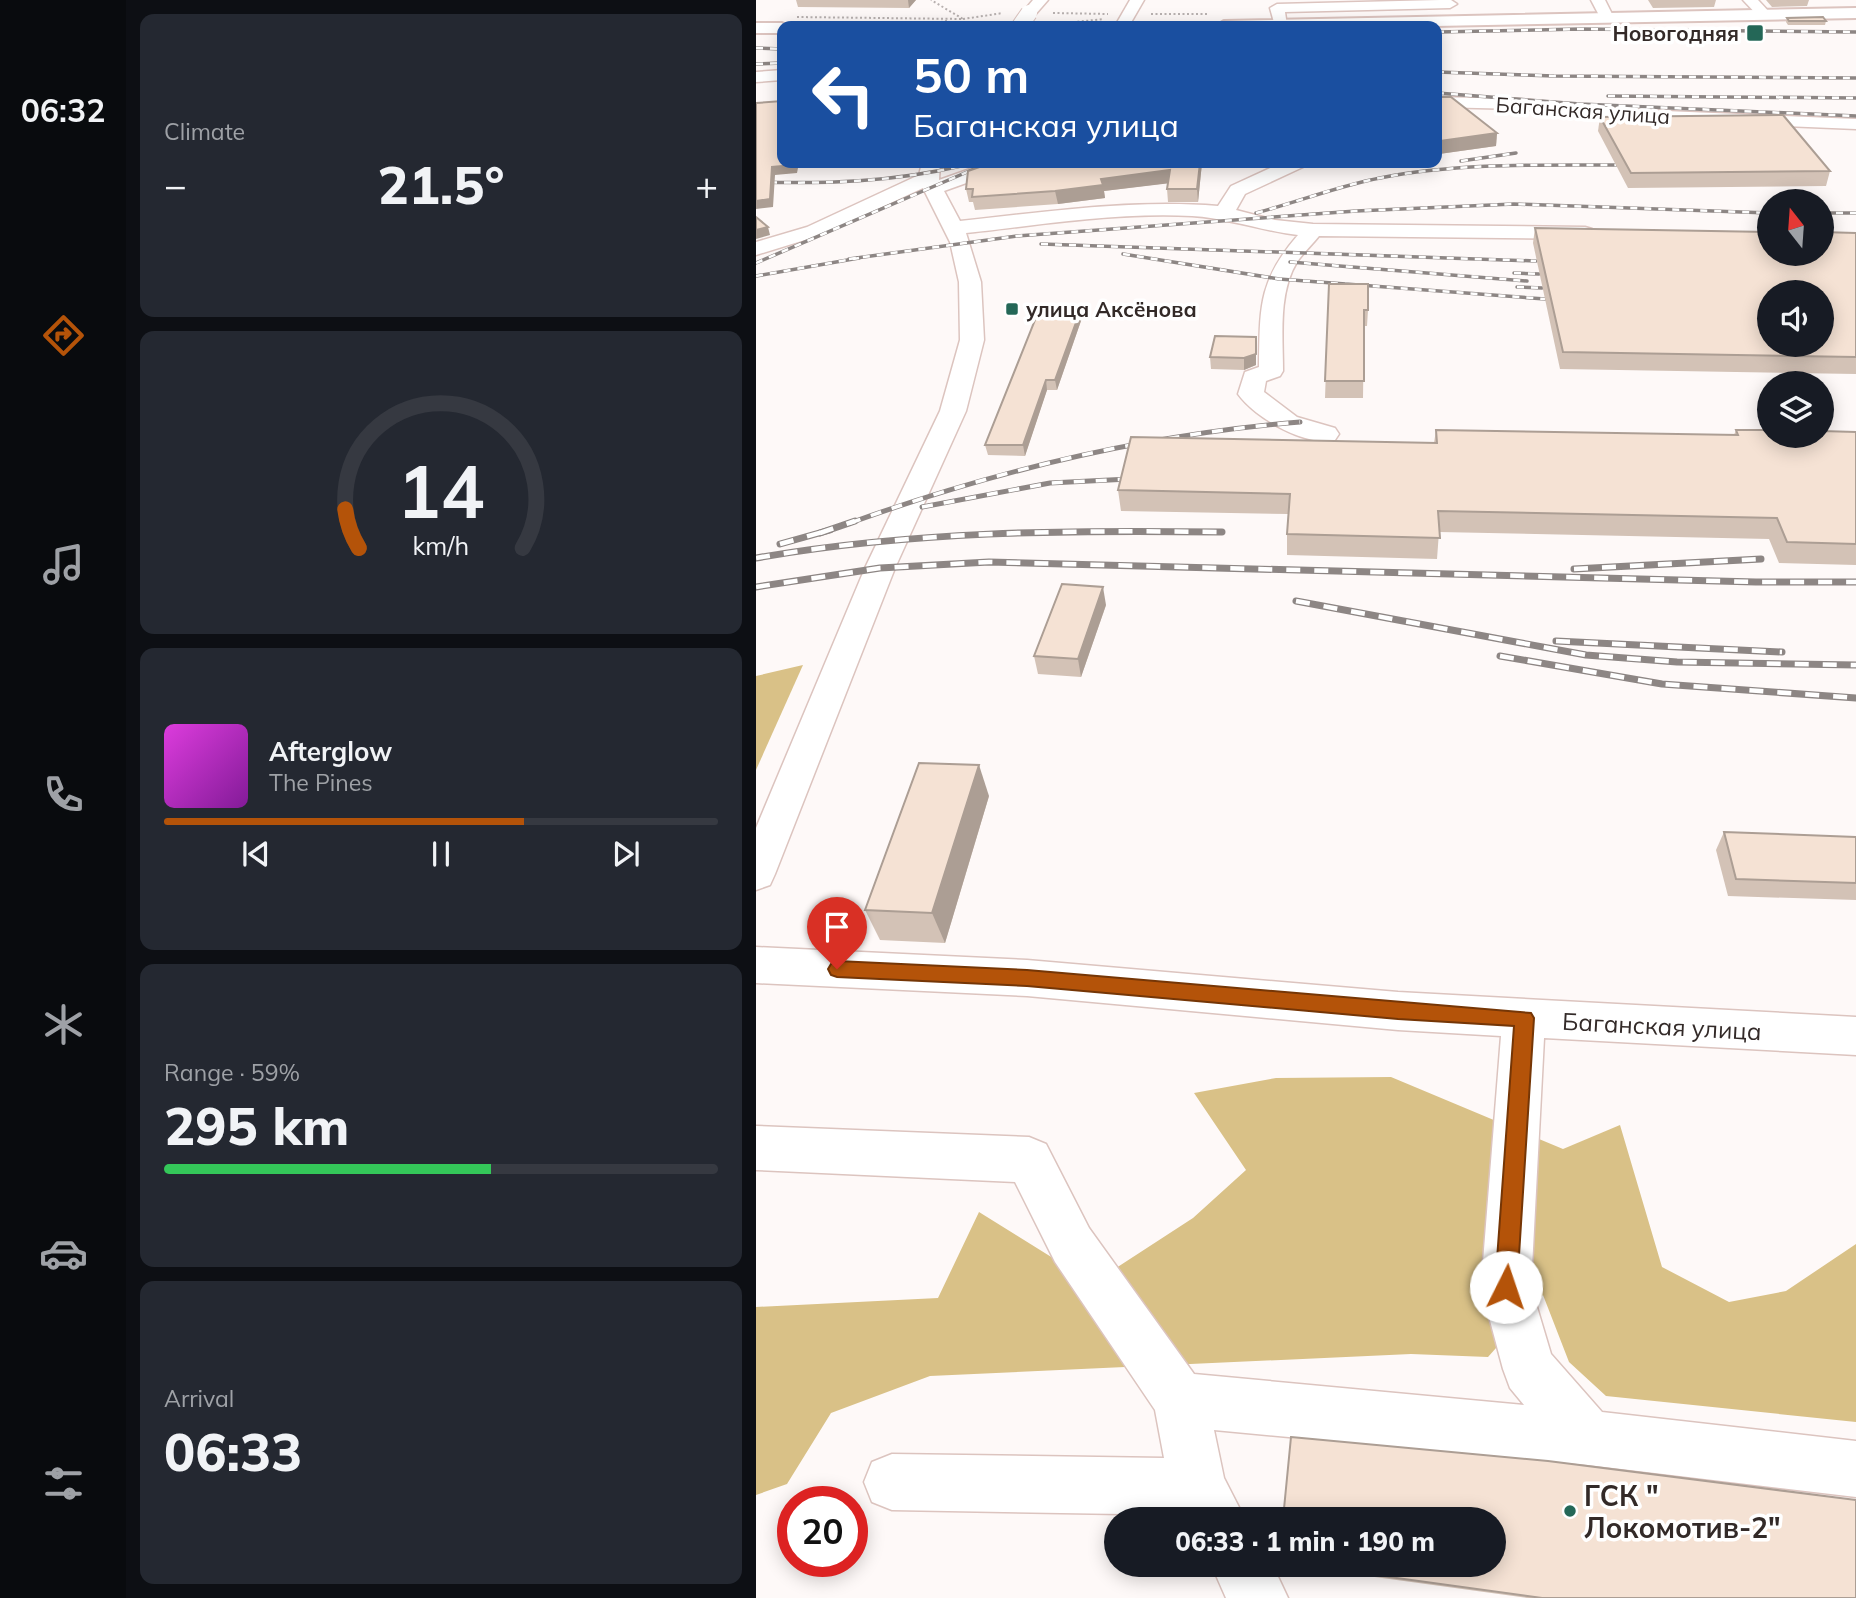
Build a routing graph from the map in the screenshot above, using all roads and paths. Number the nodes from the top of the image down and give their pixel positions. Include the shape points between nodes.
1 (931, 0) edge
2 (1041, 0) edge
3 (1137, 0) edge
4 (1598, 0) edge
5 (1750, 0) edge
6 (1277, 4) edge
7 (1450, 4) dead end
8 (993, 13) dead end
9 (1052, 13) dead end
10 (1087, 13) dead end
11 (1856, 13) edge
12 (1765, 15) junction
13 (797, 17) dead end
14 (1607, 18) junction
15 (963, 19) junction
16 (1126, 20) edge
17 (949, 21) edge
18 (972, 21) edge
19 (1023, 21) edge
20 (1442, 22) edge
21 (756, 28) edge
22 (777, 28) edge
23 (777, 75) edge
24 (756, 77) edge
25 (1442, 102) edge
26 (1856, 124) edge
27 (970, 168) edge
28 (1285, 168) edge
29 (922, 175) edge
30 (1224, 214) junction
31 (952, 228) junction
32 (1313, 230) junction
33 (1605, 234) edge
34 (756, 249) edge
35 (1325, 434) dead end
36 (756, 874) edge
37 (756, 965) edge
38 (1524, 1018) junction
39 (1856, 1036) edge
40 (756, 1147) edge
41 (1180, 1400) junction
42 (1588, 1438) junction
43 (1856, 1469) edge
44 (892, 1482) dead end
45 (1207, 1503) edge
46 (1247, 1577) edge
47 (1258, 1598) edge

1 - 15 path
2 - 19 street, bridge
3 - 16 street
4 - 14 street
5 - 12 street
6 - 7 street
8 - 15 path
9 - 10 path
11 - 12 main road
12 - 14 main road
13 - 15 path
14 - 20 main road
15 - 17 path
15 - 18 path
21 - 22 main road
23 - 24 street
25 - 26 street, Баганская улица
27 - 29 street
28 - 30 street via 1238,190
29 - 31 street
29 - 34 street via 814,231
30 - 31 street via 1142,211
30 - 32 street
31 - 36 street via 970,282 972,340 953,411 880,568
32 - 33 street
32 - 35 street via 1282,271 1271,317 1270,371 1254,377 1251,394 1288,422
37 - 38 street, Баганская улица via 1027,978
38 - 39 street, Баганская улица
38 - 42 street via 1506,1287 1529,1369
40 - 41 street via 1029,1160 1072,1245
41 - 42 street
41 - 45 street
42 - 43 street
44 - 45 street
46 - 47 street

